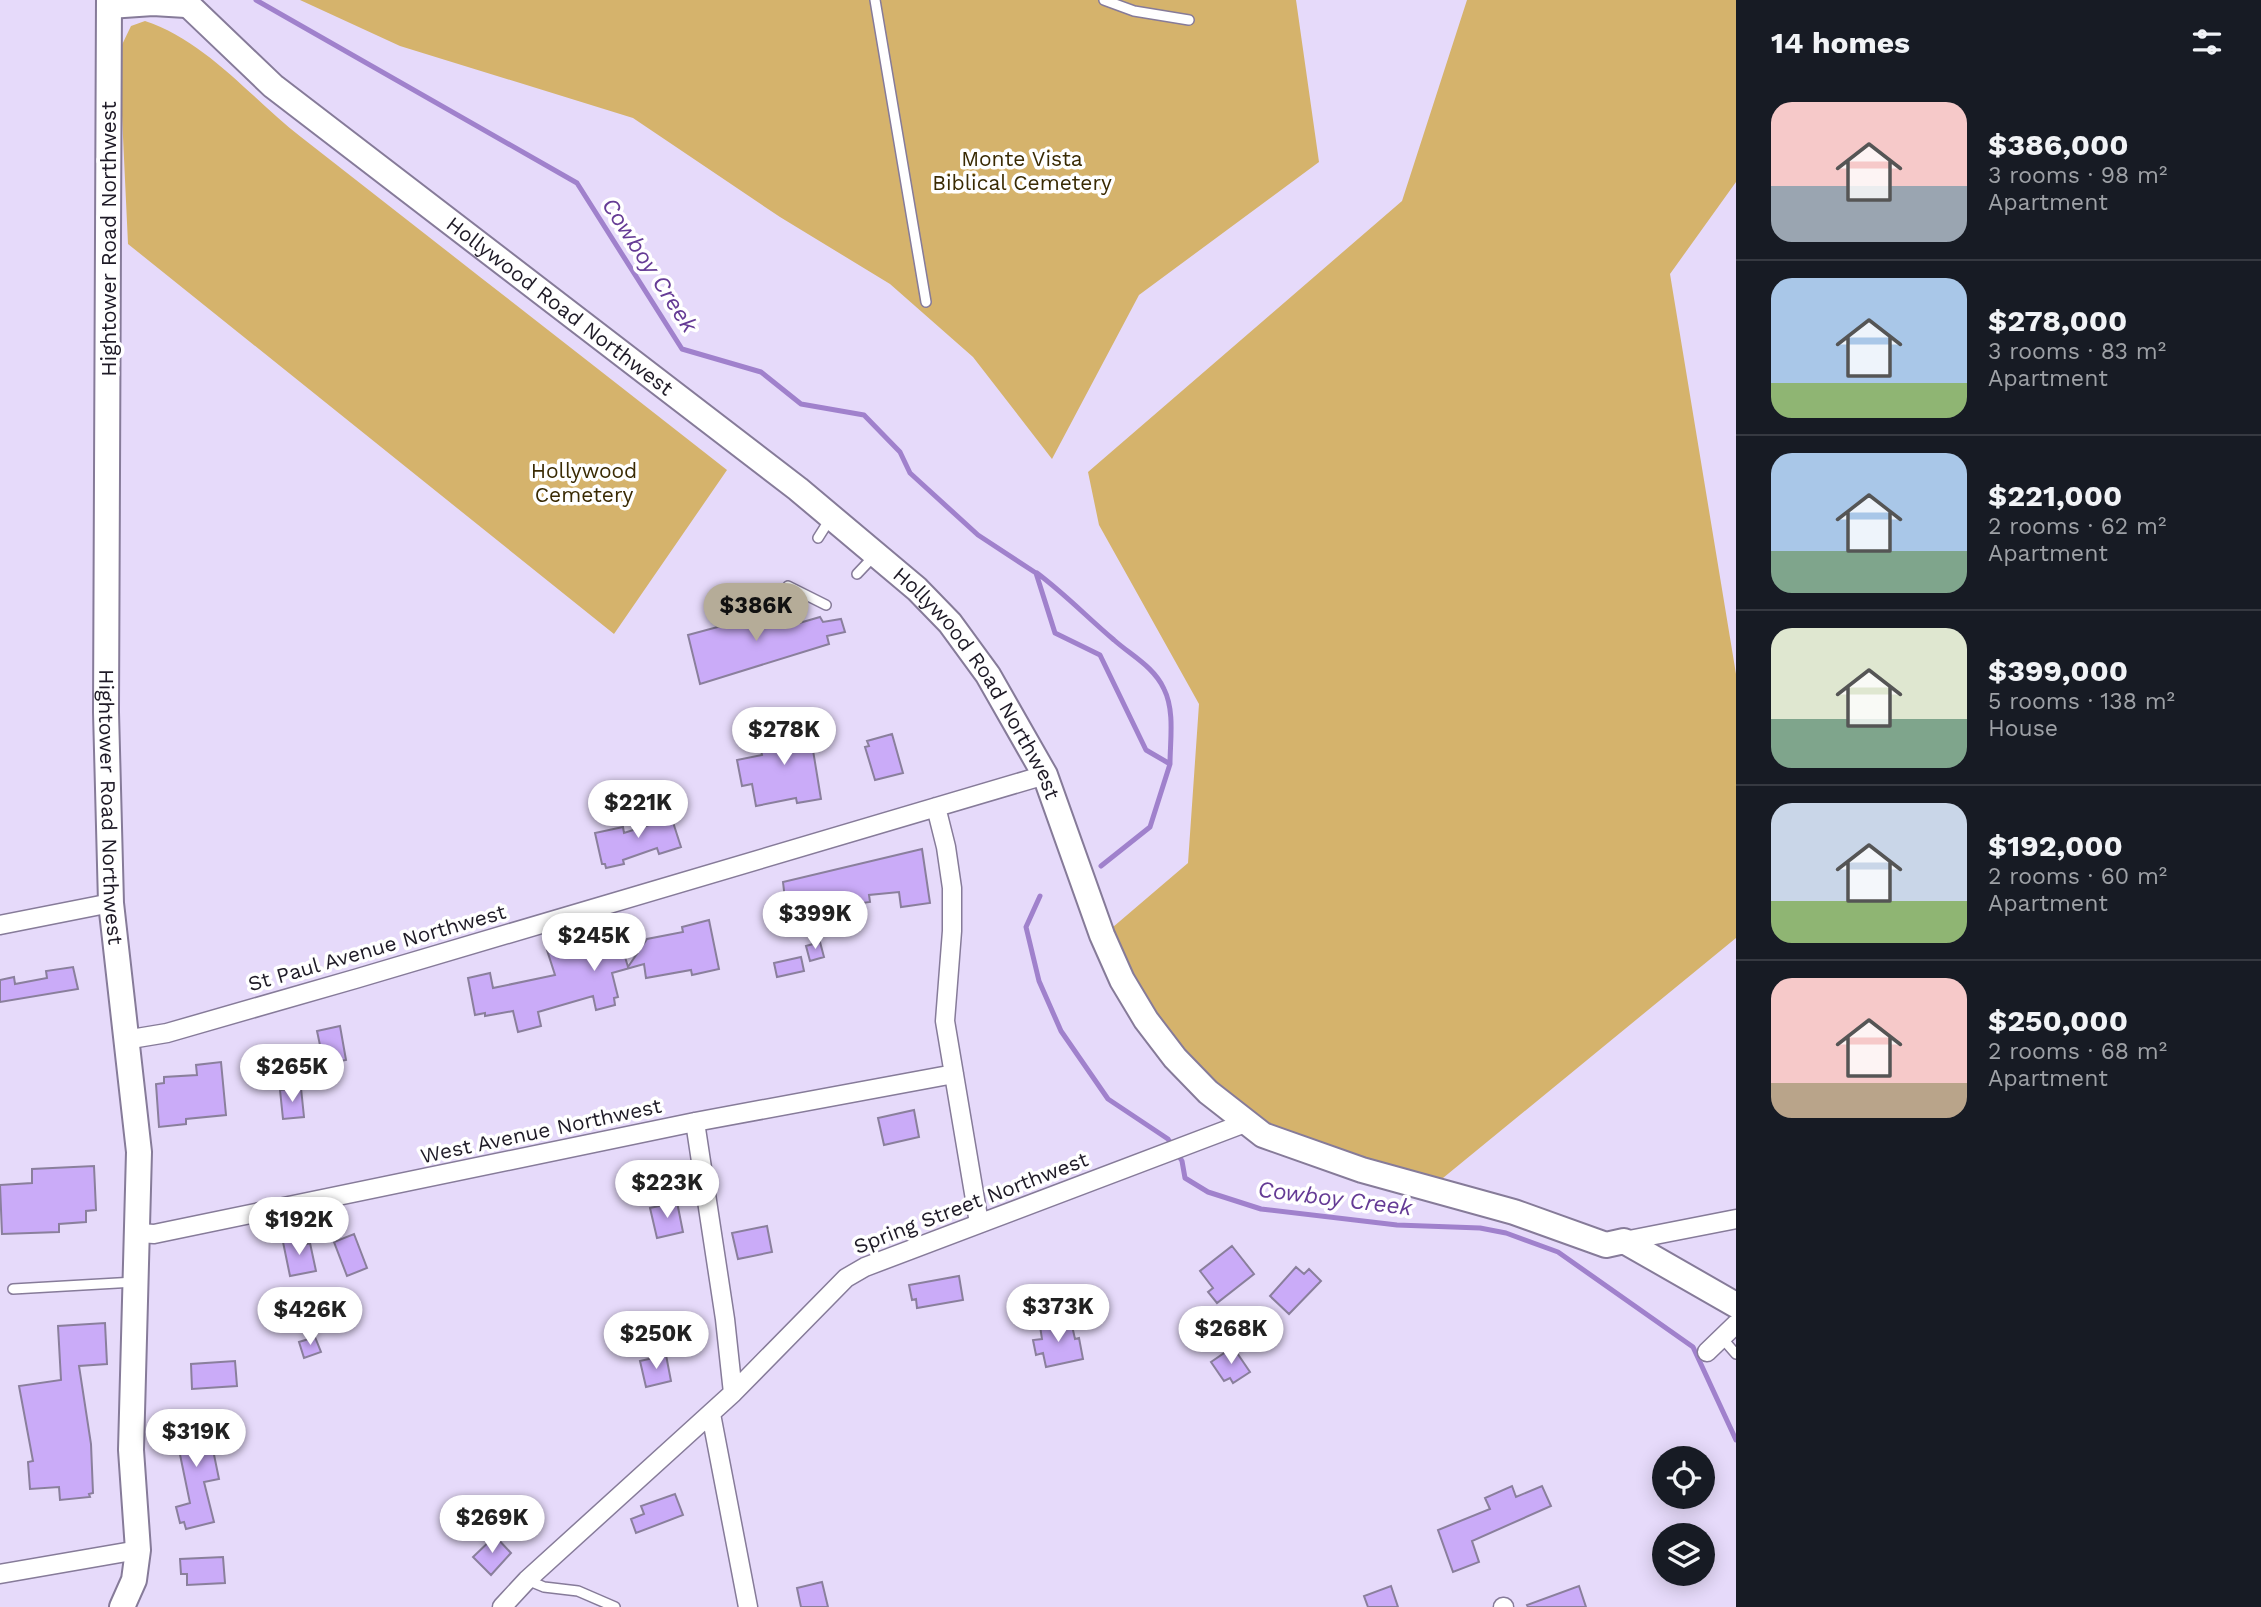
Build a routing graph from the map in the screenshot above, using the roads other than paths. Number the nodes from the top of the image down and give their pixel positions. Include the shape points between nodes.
1 (875, 0) edge
2 (1104, 0) edge
3 (109, 3) edge
4 (184, 3) edge
5 (1189, 20) dead end
6 (926, 302) dead end
7 (831, 517) junction
8 (818, 538) dead end
9 (876, 554) junction
10 (857, 574) dead end
11 (788, 586) dead end
12 (826, 606) dead end
13 (1045, 775) junction
14 (936, 807) junction
15 (111, 903) junction
16 (0, 925) edge
17 (125, 1040) junction
18 (954, 1074) junction
19 (695, 1122) junction
20 (1245, 1123) junction
21 (1736, 1219) edge
22 (979, 1223) junction
23 (139, 1233) junction
24 (1625, 1241) junction
25 (137, 1282) junction
26 (13, 1289) dead end
27 (1736, 1305) edge
28 (1736, 1324) edge
29 (1722, 1338) junction
30 (1707, 1352) dead end
31 (1736, 1354) edge
32 (733, 1393) junction
33 (711, 1414) junction
34 (138, 1550) junction
35 (0, 1574) edge
36 (527, 1580) junction
37 (122, 1607) edge
38 (502, 1607) edge
39 (615, 1607) edge
40 (748, 1607) edge

1 - 6 lane
2 - 5 lane via 1134,11
3 - 4 street
3 - 15 street, Hightower Road Northwest via 106,712
4 - 7 street, Hollywood Road Northwest via 273,86
7 - 8 lane
7 - 9 street, Hollywood Road Northwest
9 - 10 lane
9 - 13 street, Hollywood Road Northwest via 950,624 988,675
11 - 12 lane
13 - 14 street, St Paul Avenue Northwest
13 - 20 street, Hollywood Road Northwest via 1122,980 1175,1058
14 - 17 street, St Paul Avenue Northwest via 355,979 167,1033
14 - 18 street via 952,888 945,1021
15 - 16 street
15 - 17 street, Hightower Road Northwest
17 - 23 street, Hightower Road Northwest via 139,1152
18 - 19 street, West Avenue Northwest
18 - 22 street
19 - 23 street, West Avenue Northwest
19 - 32 street
20 - 22 street, Spring Street Northwest
20 - 24 street, Hollywood Road Northwest via 1263,1135 1362,1170 1514,1212 1606,1245
21 - 24 street
22 - 32 street, Spring Street Northwest via 846,1278
23 - 25 street, Hightower Road Northwest
24 - 27 street, Hollywood Road Northwest
25 - 26 lane
25 - 34 street, Hightower Road Northwest via 131,1450
28 - 29 street
29 - 30 street
29 - 31 lane
32 - 33 street, Spring Street Northwest
33 - 36 street, Spring Street Northwest
33 - 40 street
34 - 35 street
34 - 37 street, Hightower Road Northwest via 134,1580
36 - 38 street, Spring Street Northwest
36 - 39 lane via 578,1591

